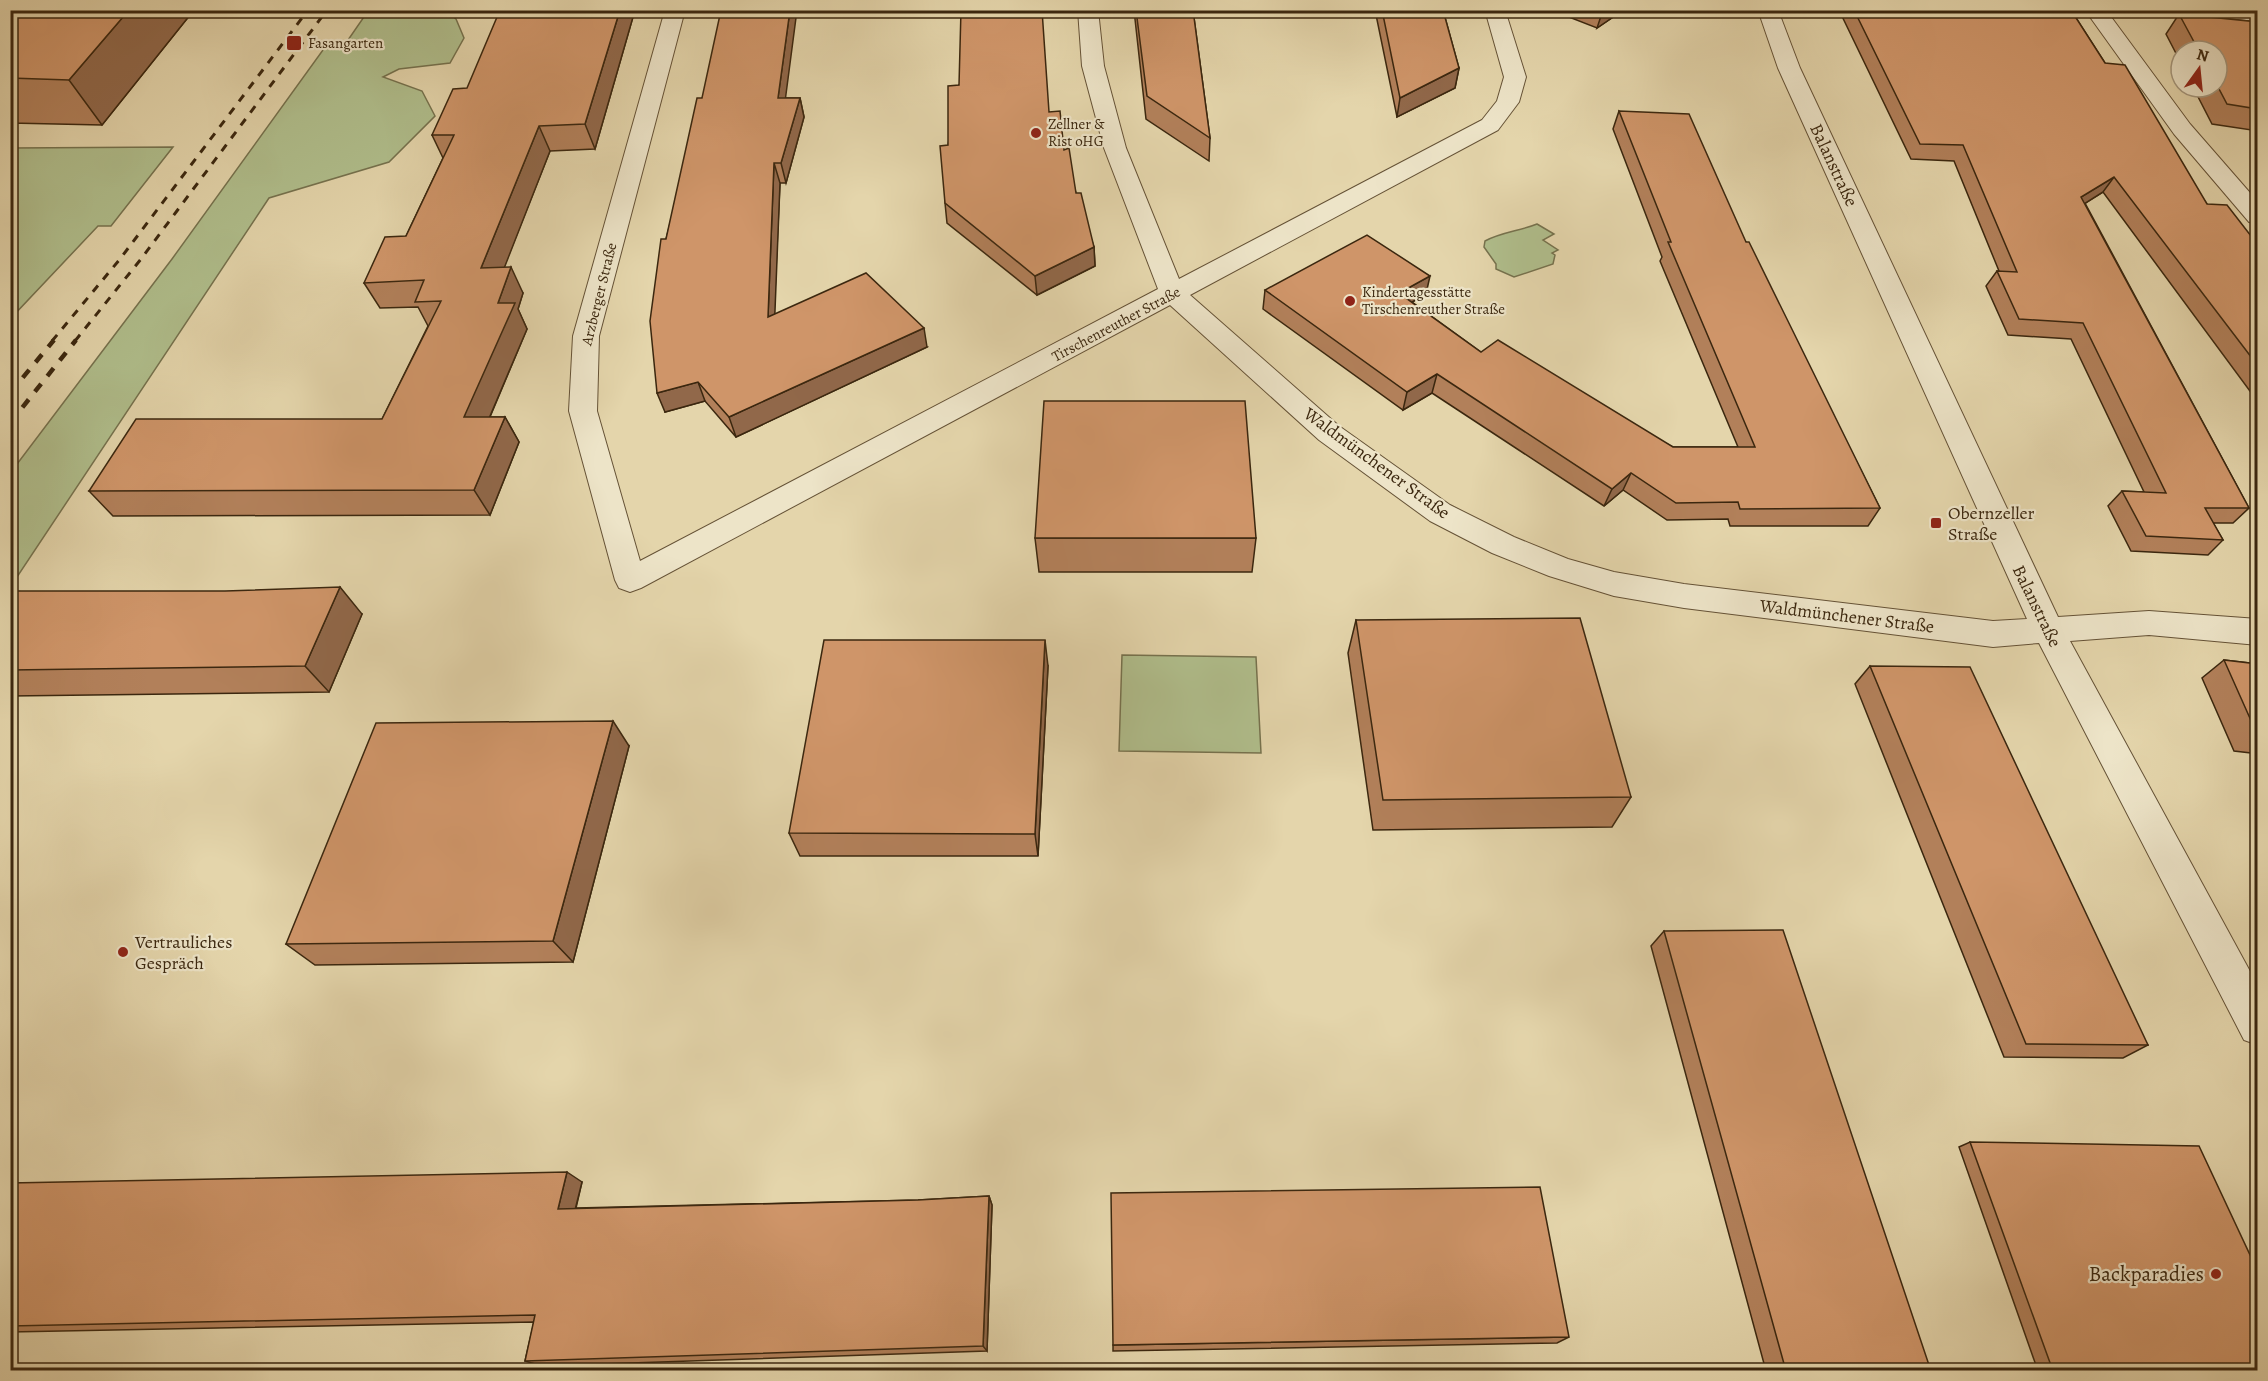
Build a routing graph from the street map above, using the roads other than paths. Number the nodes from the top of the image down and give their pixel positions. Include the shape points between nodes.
1 (675, 10) edge
2 (1088, 10) edge
3 (1495, 10) edge
4 (1768, 10) edge
5 (2095, 10) edge
6 (2174, 10) edge
7 (2258, 19) edge
8 (2258, 217) edge
9 (1173, 294) junction
10 (630, 580) joint
11 (2048, 630) junction
12 (2258, 632) edge
13 (2258, 1026) edge

1 - 10 street, Arzberger Straße via 586,336 583,411
2 - 9 street, Waldmünchener Straße via 1094,66 1115,148
3 - 9 street, Tirschenreuther Straße via 1515,77 1509,102 1490,125
4 - 11 street, Balanstraße via 1789,68
5 - 8 street via 2182,129
6 - 7 street
9 - 10 street, Tirschenreuther Straße
9 - 11 street, Waldmünchener Straße via 1329,433 1440,513 1560,568 1614,584 1684,596 1959,631 1993,634
11 - 12 street via 2149,623
11 - 13 street, Balanstraße

